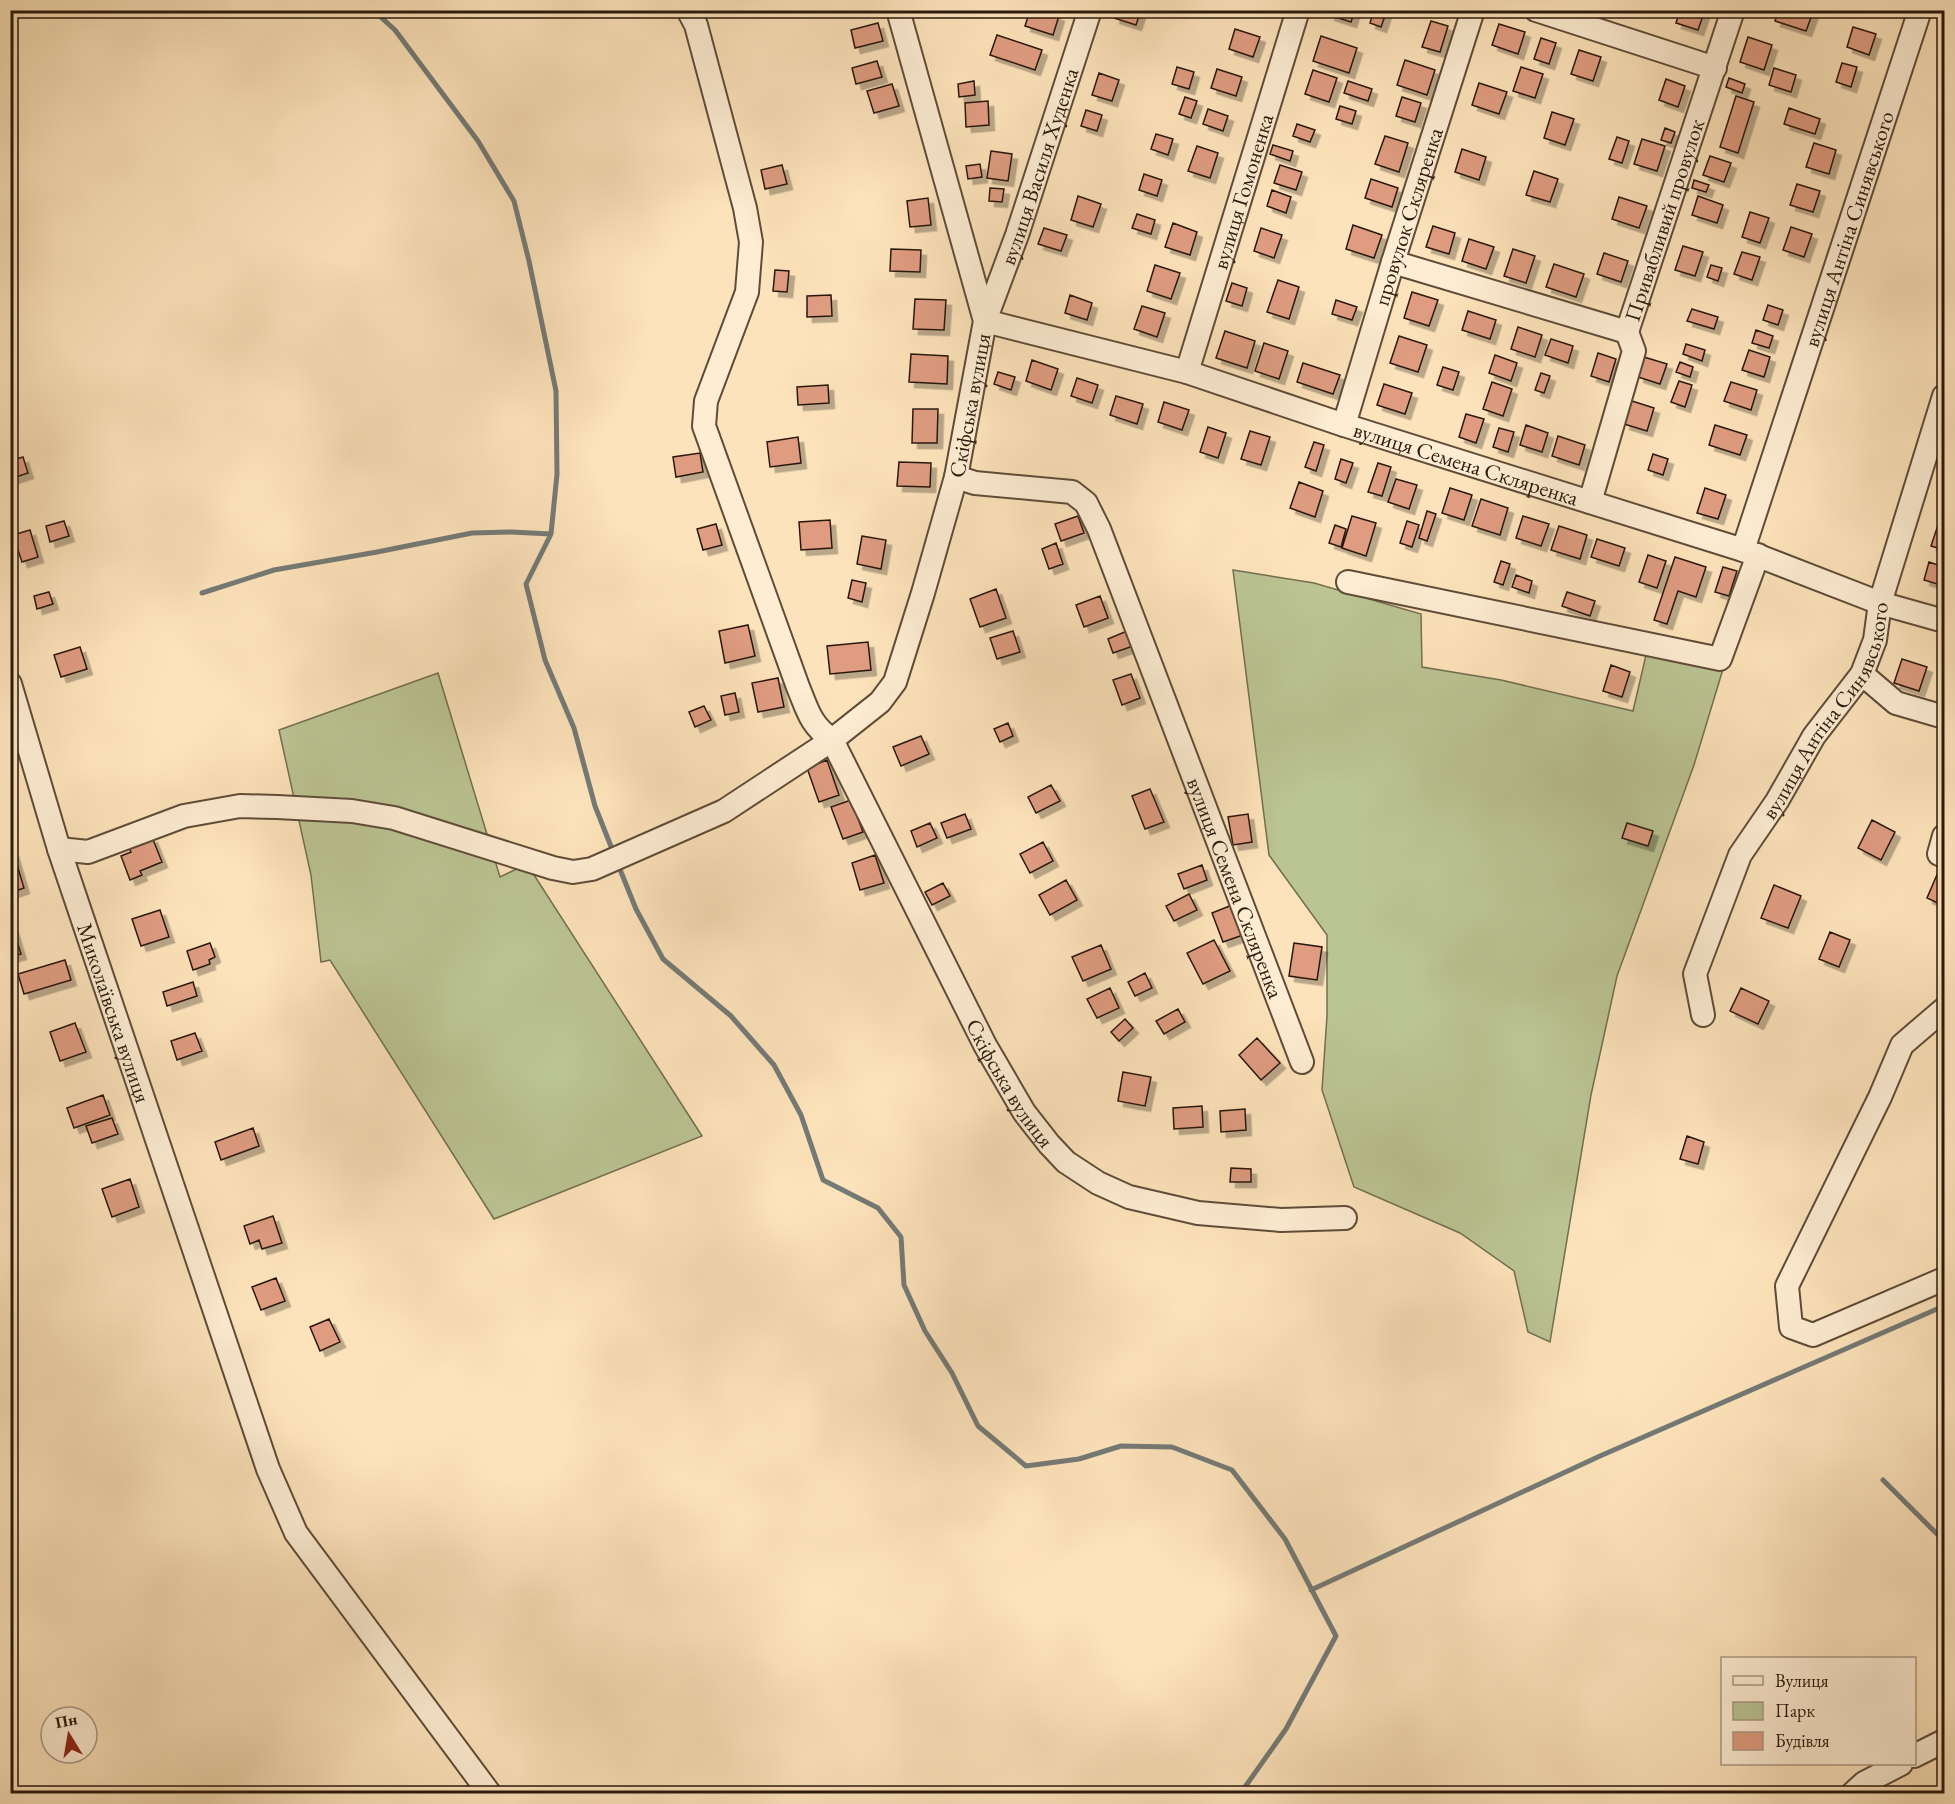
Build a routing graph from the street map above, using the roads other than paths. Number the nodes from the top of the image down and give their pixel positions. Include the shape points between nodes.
1 (688, 10) edge
2 (898, 10) edge
3 (1090, 10) edge
4 (1298, 10) edge
5 (1473, 10) edge
6 (1536, 10) edge
7 (1734, 10) edge
8 (1920, 10) edge
9 (1715, 68) junction
10 (1393, 262) junction
11 (985, 321) junction
12 (1627, 332) junction
13 (1187, 372) junction
14 (1944, 396) edge
15 (1344, 425) junction
16 (956, 477) junction
17 (1590, 502) junction
18 (1750, 553) junction
19 (1348, 582) dead end
20 (1880, 603) junction
21 (1944, 621) edge
22 (1862, 674) junction
23 (10, 684) edge
24 (1944, 717) edge
25 (832, 740) junction
26 (1944, 836) edge
27 (59, 849) junction
28 (1944, 856) edge
29 (1944, 1009) edge
30 (1703, 1015) dead end
31 (1302, 1062) dead end
32 (1345, 1218) dead end
33 (1944, 1279) edge
34 (1944, 1741) edge
35 (1916, 1755) edge
36 (1899, 1765) edge
37 (490, 1794) edge
38 (1852, 1794) edge

1 - 25 street, Скіфська вулиця via 696,26 746,208 751,242 747,292 706,401 704,426 798,687 818,730
2 - 11 street, Скіфська вулиця
3 - 11 street, вулиця Василя Худенка
4 - 13 street, вулиця Гомоненка
5 - 10 street, провулок Скляренка
6 - 9 street
7 - 9 street, Привабливий провулок
8 - 18 street, вулиця Антіна Синявського
9 - 12 street, Привабливий провулок
10 - 12 street, Привабливий провулок
10 - 15 street, провулок Скляренка
11 - 13 street, вулиця Семена Скляренка
11 - 16 street, Скіфська вулиця
12 - 17 street via 1634,351
13 - 15 street, вулиця Семена Скляренка
14 - 20 street, вулиця Антіна Синявського
15 - 17 street, вулиця Семена Скляренка
16 - 25 street, Скіфська вулиця via 895,682 880,702
16 - 31 street, вулиця Семена Скляренка via 975,483 1072,492 1086,504 1099,529
17 - 18 street, вулиця Семена Скляренка
18 - 19 street, вулиця Антіна Синявського via 1720,659
18 - 20 street, вулиця Семена Скляренка
20 - 21 street, вулиця Семена Скляренка
20 - 22 street, вулиця Антіна Синявського via 1875,640
22 - 24 street via 1896,703
22 - 30 street, вулиця Антіна Синявського via 1814,736 1740,855 1695,974
23 - 27 street, Миколаївська вулиця
25 - 27 street, Скіфська вулиця via 724,811 592,869 573,872 394,818 352,811 277,807 240,806 184,816 88,852
25 - 32 street, Скіфська вулиця via 985,1045 1024,1112 1066,1162 1129,1197 1198,1213 1281,1220
26 - 28 street via 1938,854
27 - 37 street, Миколаївська вулиця via 268,1469 296,1533
29 - 33 street via 1902,1045 1787,1286 1791,1327 1813,1335
34 - 35 street
36 - 38 street via 1864,1783

